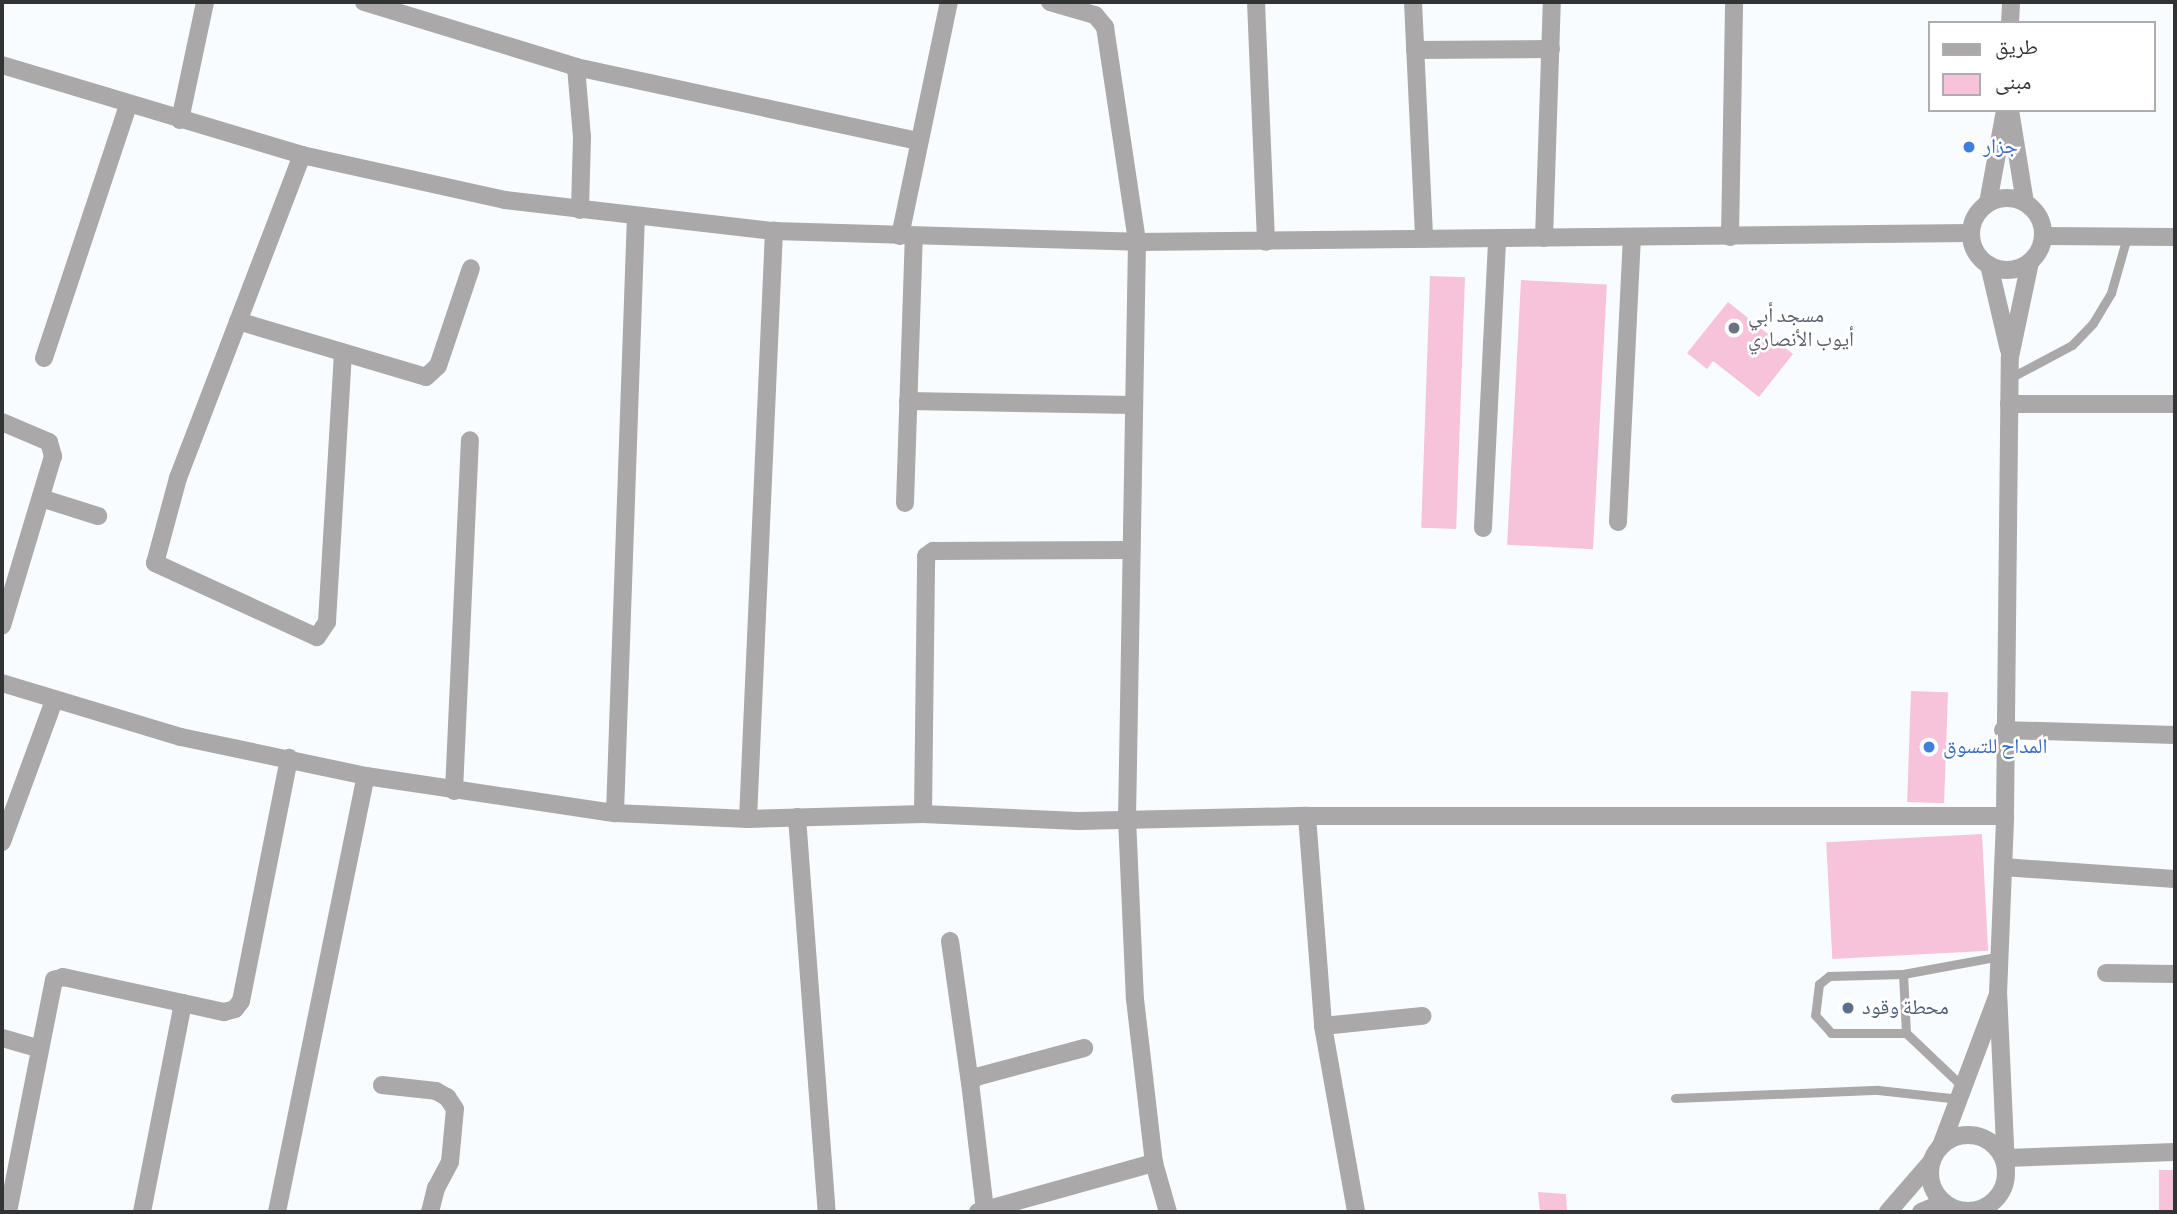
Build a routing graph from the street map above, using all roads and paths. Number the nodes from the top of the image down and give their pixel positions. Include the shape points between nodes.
1 (205, 2) edge
2 (364, 2) edge
3 (949, 2) edge
4 (1050, 2) edge
5 (1256, 2) edge
6 (1413, 2) edge
7 (1552, 2) edge
8 (1734, 2) edge
9 (2011, 2) edge
10 (2010, 21) edge
11 (1551, 49) junction
12 (1415, 50) junction
13 (2, 65) edge
14 (576, 67) junction
15 (128, 105) junction
16 (2004, 112) edge
17 (2010, 112) edge
18 (180, 120) junction
19 (919, 141) junction
20 (302, 155) junction
21 (2025, 202) junction
22 (1989, 203) junction
23 (580, 210) junction
24 (636, 216) junction
25 (774, 231) junction
26 (1971, 233) junction
27 (907, 236) junction
28 (2043, 236) junction
29 (1730, 237) junction
30 (2127, 237) junction
31 (2175, 237) edge
32 (1544, 238) junction
33 (1632, 238) junction
34 (1424, 239) junction
35 (1497, 239) junction
36 (1266, 242) junction
37 (1137, 243) junction
38 (2031, 262) junction
39 (1989, 265) junction
40 (471, 268) dead end
41 (238, 321) junction
42 (343, 352) junction
43 (2010, 357) junction
44 (44, 358) dead end
45 (2010, 378) junction
46 (908, 401) junction
47 (2009, 404) junction
48 (2175, 404) edge
49 (1133, 405) junction
50 (2, 422) edge
51 (470, 440) dead end
52 (41, 498) junction
53 (905, 503) dead end
54 (98, 516) dead end
55 (1618, 522) dead end
56 (1483, 528) dead end
57 (1131, 550) junction
58 (2, 626) edge
59 (2, 683) edge
60 (54, 701) junction
61 (2003, 730) junction
62 (2175, 735) edge
63 (289, 758) junction
64 (366, 776) junction
65 (454, 791) junction
66 (615, 813) junction
67 (923, 814) junction
68 (1307, 816) junction
69 (2005, 816) junction
70 (796, 817) junction
71 (1127, 818) junction
72 (748, 819) junction
73 (2, 842) edge
74 (2003, 867) junction
75 (2175, 879) edge
76 (950, 941) dead end
77 (2000, 956) junction
78 (2106, 973) dead end
79 (1903, 974) junction
80 (2175, 974) edge
81 (1998, 994) junction
82 (183, 1003) junction
83 (1422, 1016) dead end
84 (1323, 1026) junction
85 (1906, 1033) junction
86 (2, 1038) edge
87 (37, 1048) junction
88 (1084, 1048) dead end
89 (970, 1083) junction
90 (382, 1085) dead end
91 (1963, 1094) junction
92 (1675, 1098) dead end
93 (2175, 1152) edge
94 (1937, 1153) junction
95 (1154, 1163) junction
96 (2005, 1170) junction
97 (7, 1187) edge
98 (1956, 1208) edge
99 (982, 1211) edge
100 (8, 1212) edge
101 (142, 1212) edge
102 (277, 1212) edge
103 (430, 1212) edge
104 (827, 1212) edge
105 (1168, 1212) edge
106 (1356, 1212) edge
107 (1888, 1212) edge
108 (1921, 1212) edge
109 (2005, 1212) edge

1 - 18 street
2 - 14 street
3 - 19 street
4 - 37 street via 1095,15 1105,27
5 - 36 street
6 - 12 street
7 - 11 street
8 - 29 street
9 - 10 street
11 - 12 street
11 - 32 street
12 - 34 street
13 - 15 street
14 - 19 street
14 - 23 street via 582,137
15 - 18 street
15 - 44 street
16 - 22 street
17 - 21 street
18 - 20 street
19 - 27 street
20 - 23 street via 505,200
20 - 41 street
21 - 22 street via 2012,198
21 - 28 street via 2035,211
22 - 26 street via 1979,211
23 - 24 street
24 - 25 street
24 - 66 street
25 - 27 street
25 - 72 street
26 - 29 street
26 - 39 street via 1978,256
27 - 37 street
27 - 46 street
28 - 30 street
28 - 38 street
29 - 33 street
30 - 31 street
30 - 45 lane via 2111,293 2093,323 2072,345
32 - 33 street
32 - 35 street
33 - 55 street
34 - 35 street
34 - 36 street
35 - 56 street
36 - 37 street
37 - 49 street
38 - 39 street via 2009,271
38 - 43 street
39 - 43 street
40 - 42 street via 433,374 426,377
41 - 42 street
41 - 42 street via 178,478 155,563 317,637 327,622
43 - 45 street
45 - 47 street
46 - 49 street
46 - 53 street
47 - 48 street
47 - 61 street
49 - 57 street
50 - 52 street via 49,442 53,456
51 - 65 street
52 - 54 street
52 - 58 street
57 - 67 street via 933,551 926,556
57 - 71 street
59 - 60 street
60 - 63 street via 181,737
60 - 73 street
61 - 62 street
61 - 69 street
63 - 64 street
63 - 82 street via 241,1001 224,1012
64 - 65 street
64 - 102 street
65 - 66 street
66 - 72 street
67 - 70 street
67 - 71 street via 1078,821
68 - 69 street
68 - 71 street
68 - 84 street
69 - 74 street
70 - 72 street
70 - 104 street
71 - 95 street via 1135,999
74 - 75 street
74 - 77 street
76 - 89 street
77 - 79 lane
77 - 81 street
78 - 80 street
79 - 85 lane
79 - 85 lane via 1829,976 1819,984 1815,1015 1831,1033
81 - 91 street
81 - 96 street
82 - 87 street via 63,977 50,986
82 - 101 street
83 - 84 street
84 - 106 street
85 - 91 lane
86 - 87 street
87 - 97 street
88 - 89 street via 976,1077
89 - 99 street
90 - 103 street via 436,1091 455,1109 450,1162
91 - 92 lane via 1878,1090
91 - 94 street
93 - 96 street
94 - 96 street via 1955,1137 1980,1137 2000,1152
94 - 98 street via 1931,1179
94 - 107 street
95 - 99 street
95 - 105 street
96 - 98 street via 1987,1206
96 - 109 street
97 - 100 street
98 - 108 street

